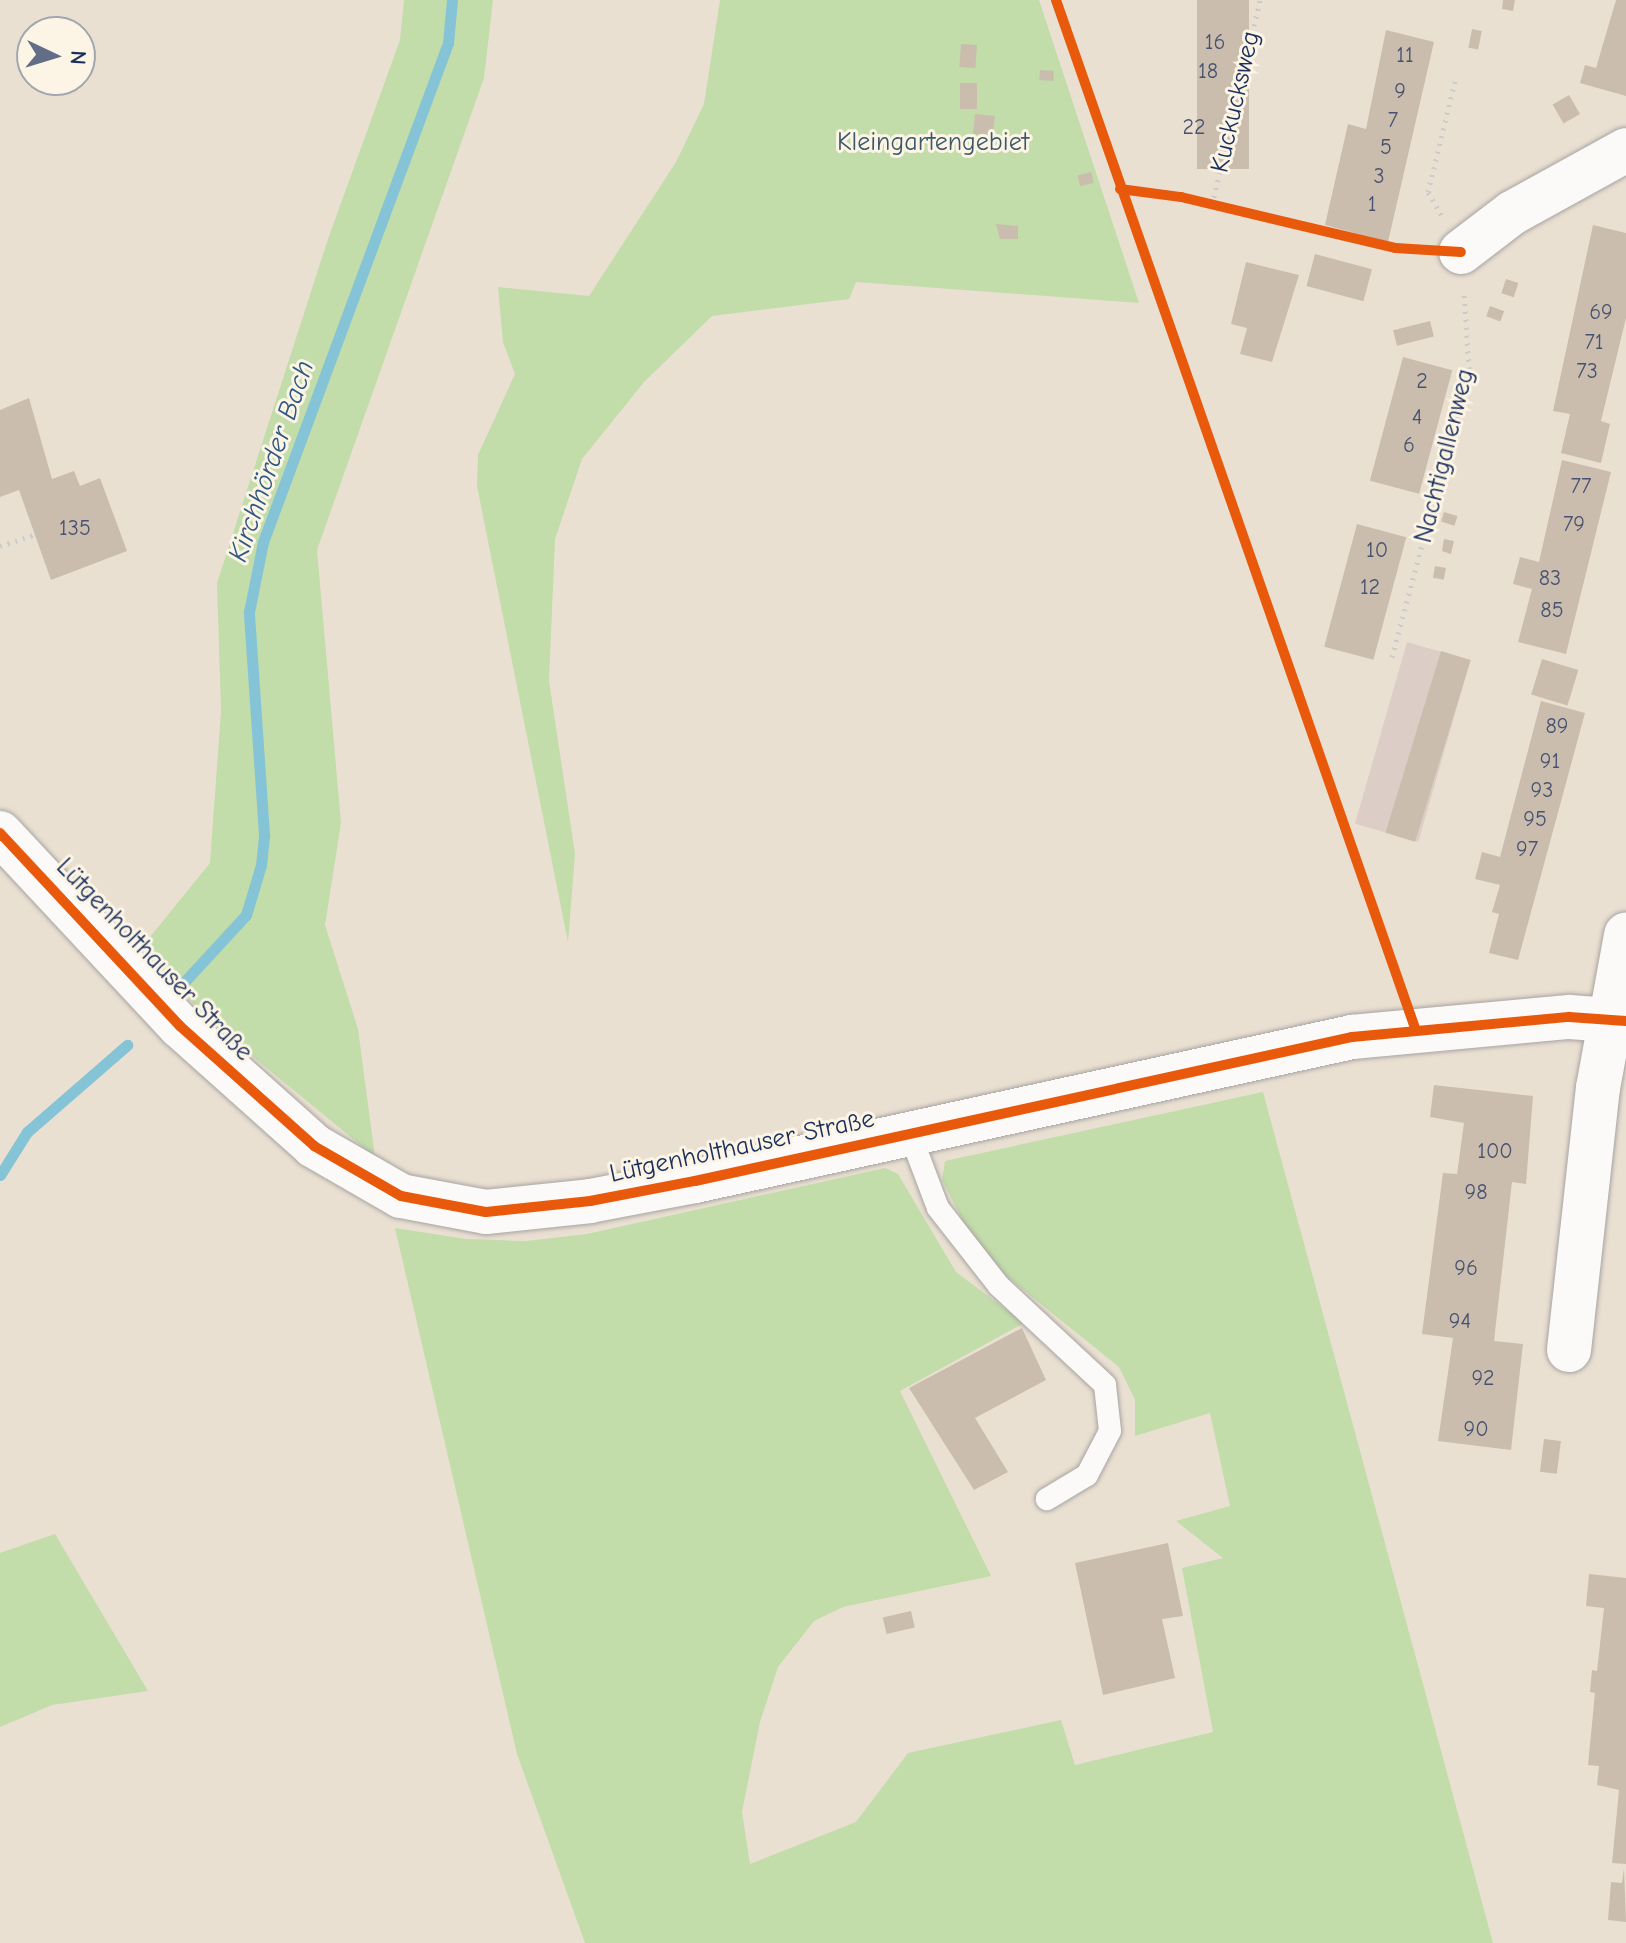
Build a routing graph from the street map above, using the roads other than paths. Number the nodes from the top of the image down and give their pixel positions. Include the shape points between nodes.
1 (1626, 150) edge
2 (1461, 252) road end
3 (0, 833) edge
4 (1626, 935) edge
5 (1619, 1020) edge
6 (910, 1134) junction
7 (1569, 1350) dead end
8 (1047, 1499) dead end

1 - 2 street via 1512,213
3 - 6 street, Lütgenholthauser Straße via 180,1026 314,1146 401,1196 486,1212 590,1201
4 - 5 street
5 - 6 street, Lütgenholthauser Straße via 1569,1017 1352,1037
5 - 7 street via 1598,1088
6 - 8 lane via 938,1208 999,1286 1105,1385 1110,1431 1087,1475

